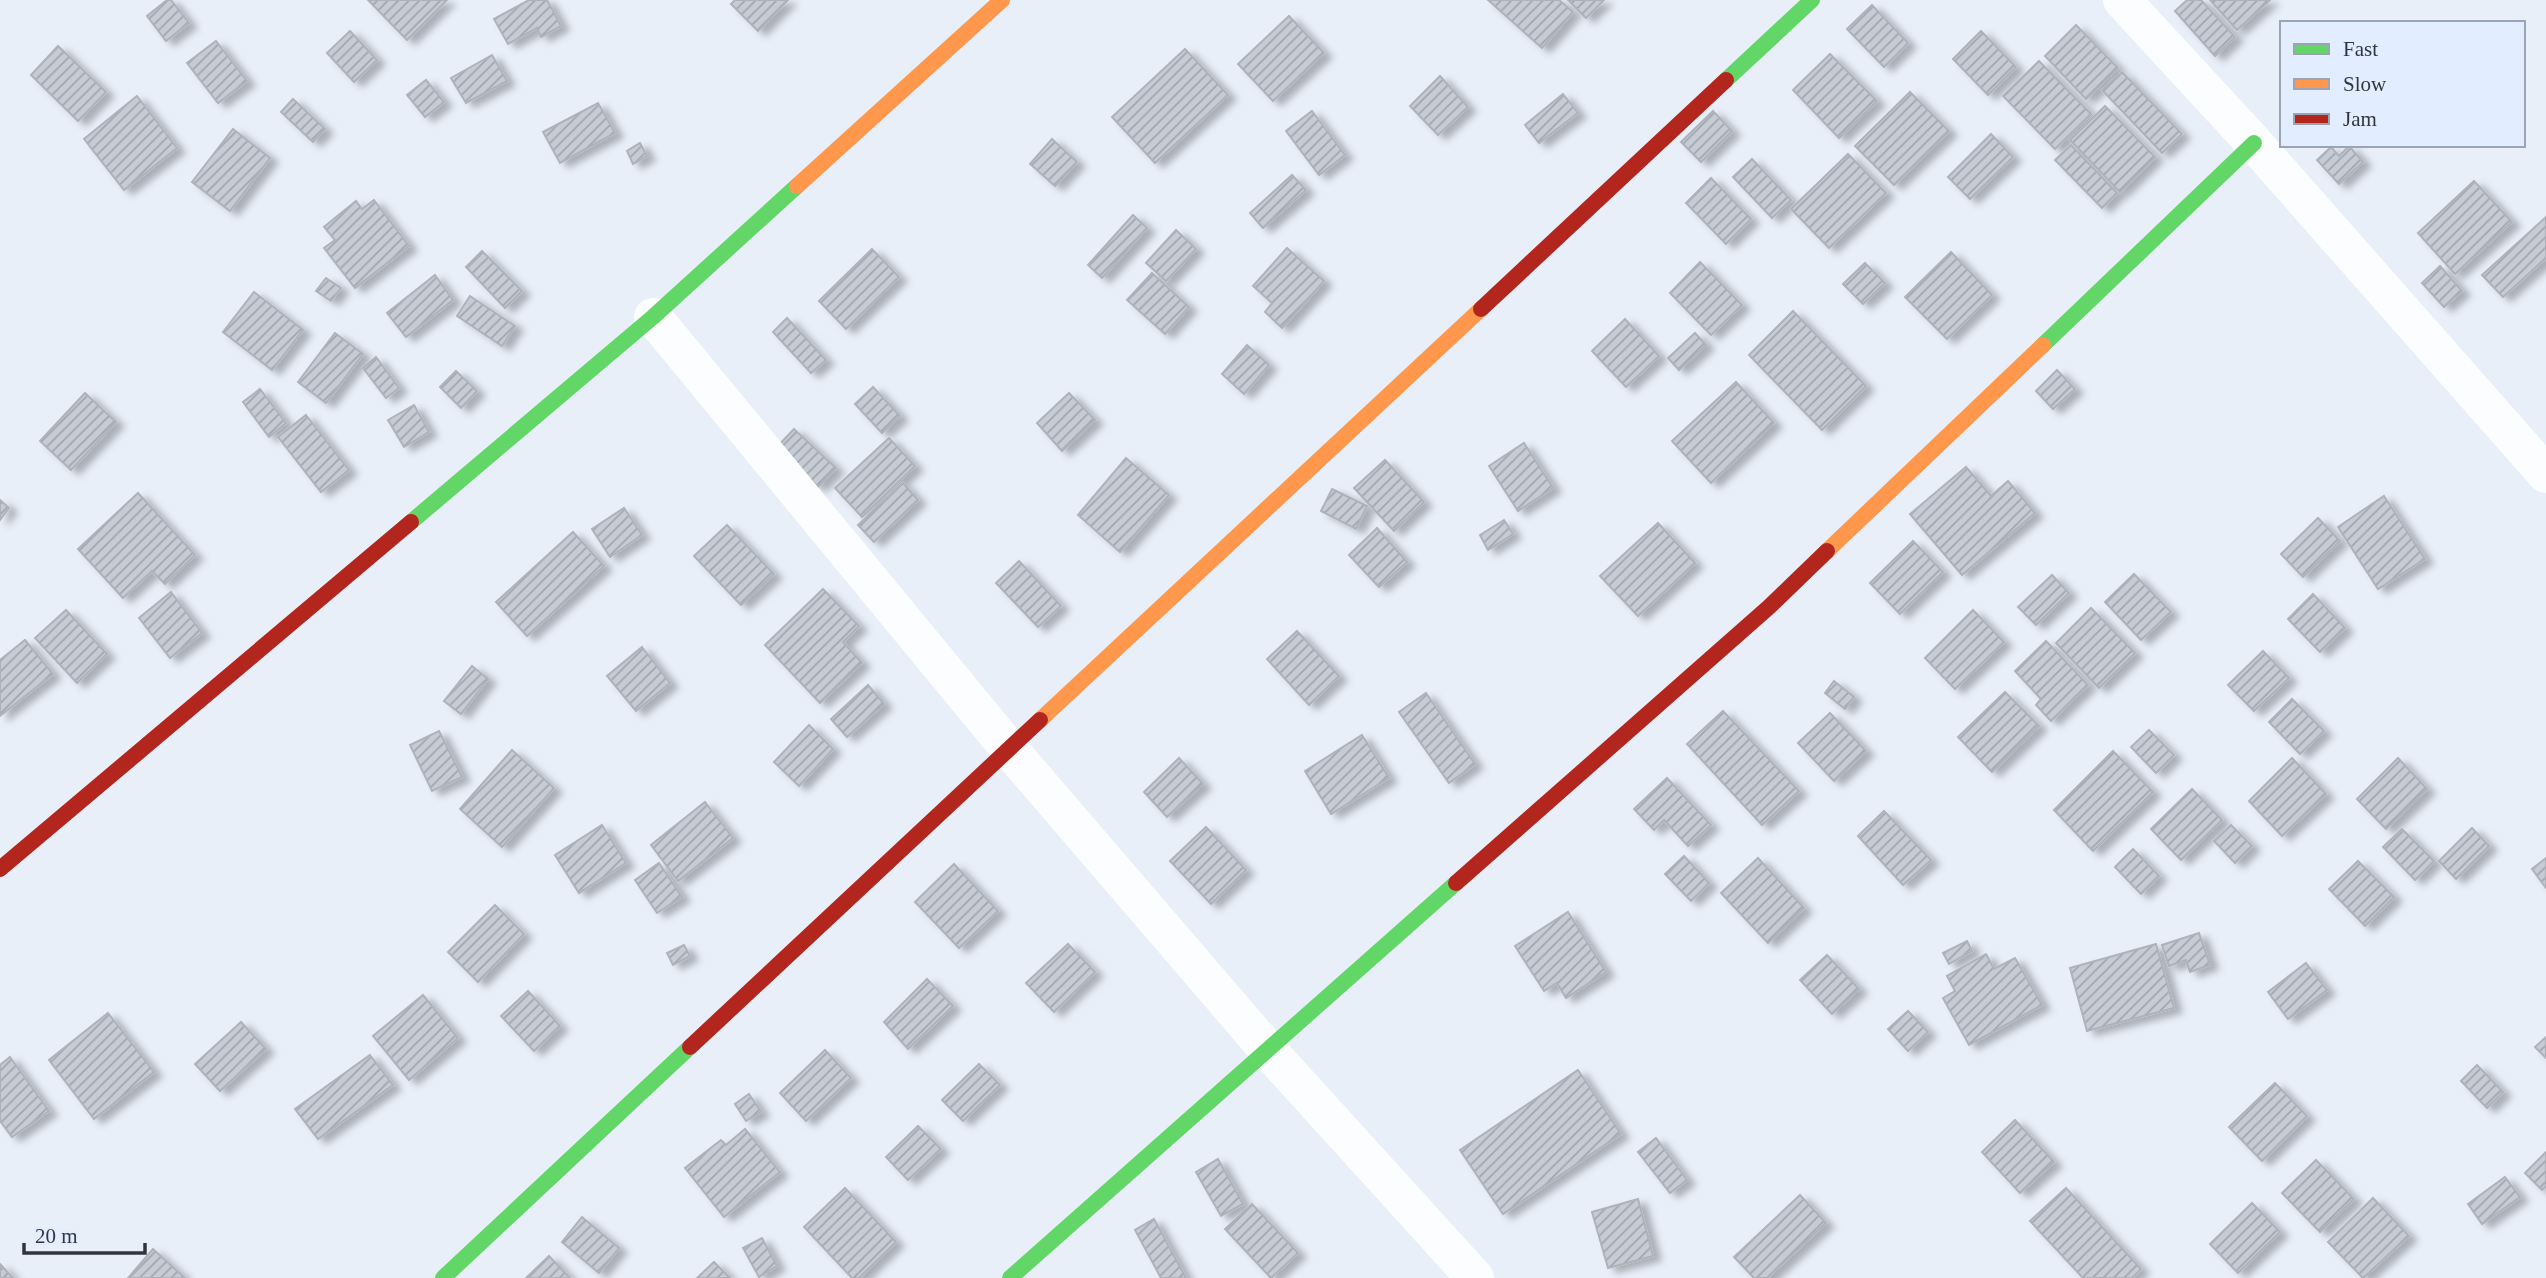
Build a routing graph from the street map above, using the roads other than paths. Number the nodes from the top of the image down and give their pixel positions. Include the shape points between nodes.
1 (1002, 0) edge
2 (1812, 0) edge
3 (2122, 0) edge
4 (2254, 143) junction
5 (653, 317) junction
6 (2546, 474) edge
7 (1010, 750) junction
8 (0, 869) edge
9 (1267, 1049) junction
10 (443, 1278) edge
11 (1010, 1278) edge
12 (1475, 1278) edge

1 - 5 street
2 - 7 street
3 - 4 street
4 - 6 street
4 - 9 street via 1769,607
5 - 7 street
5 - 8 street
7 - 9 street
7 - 10 street
9 - 11 street
9 - 12 street

